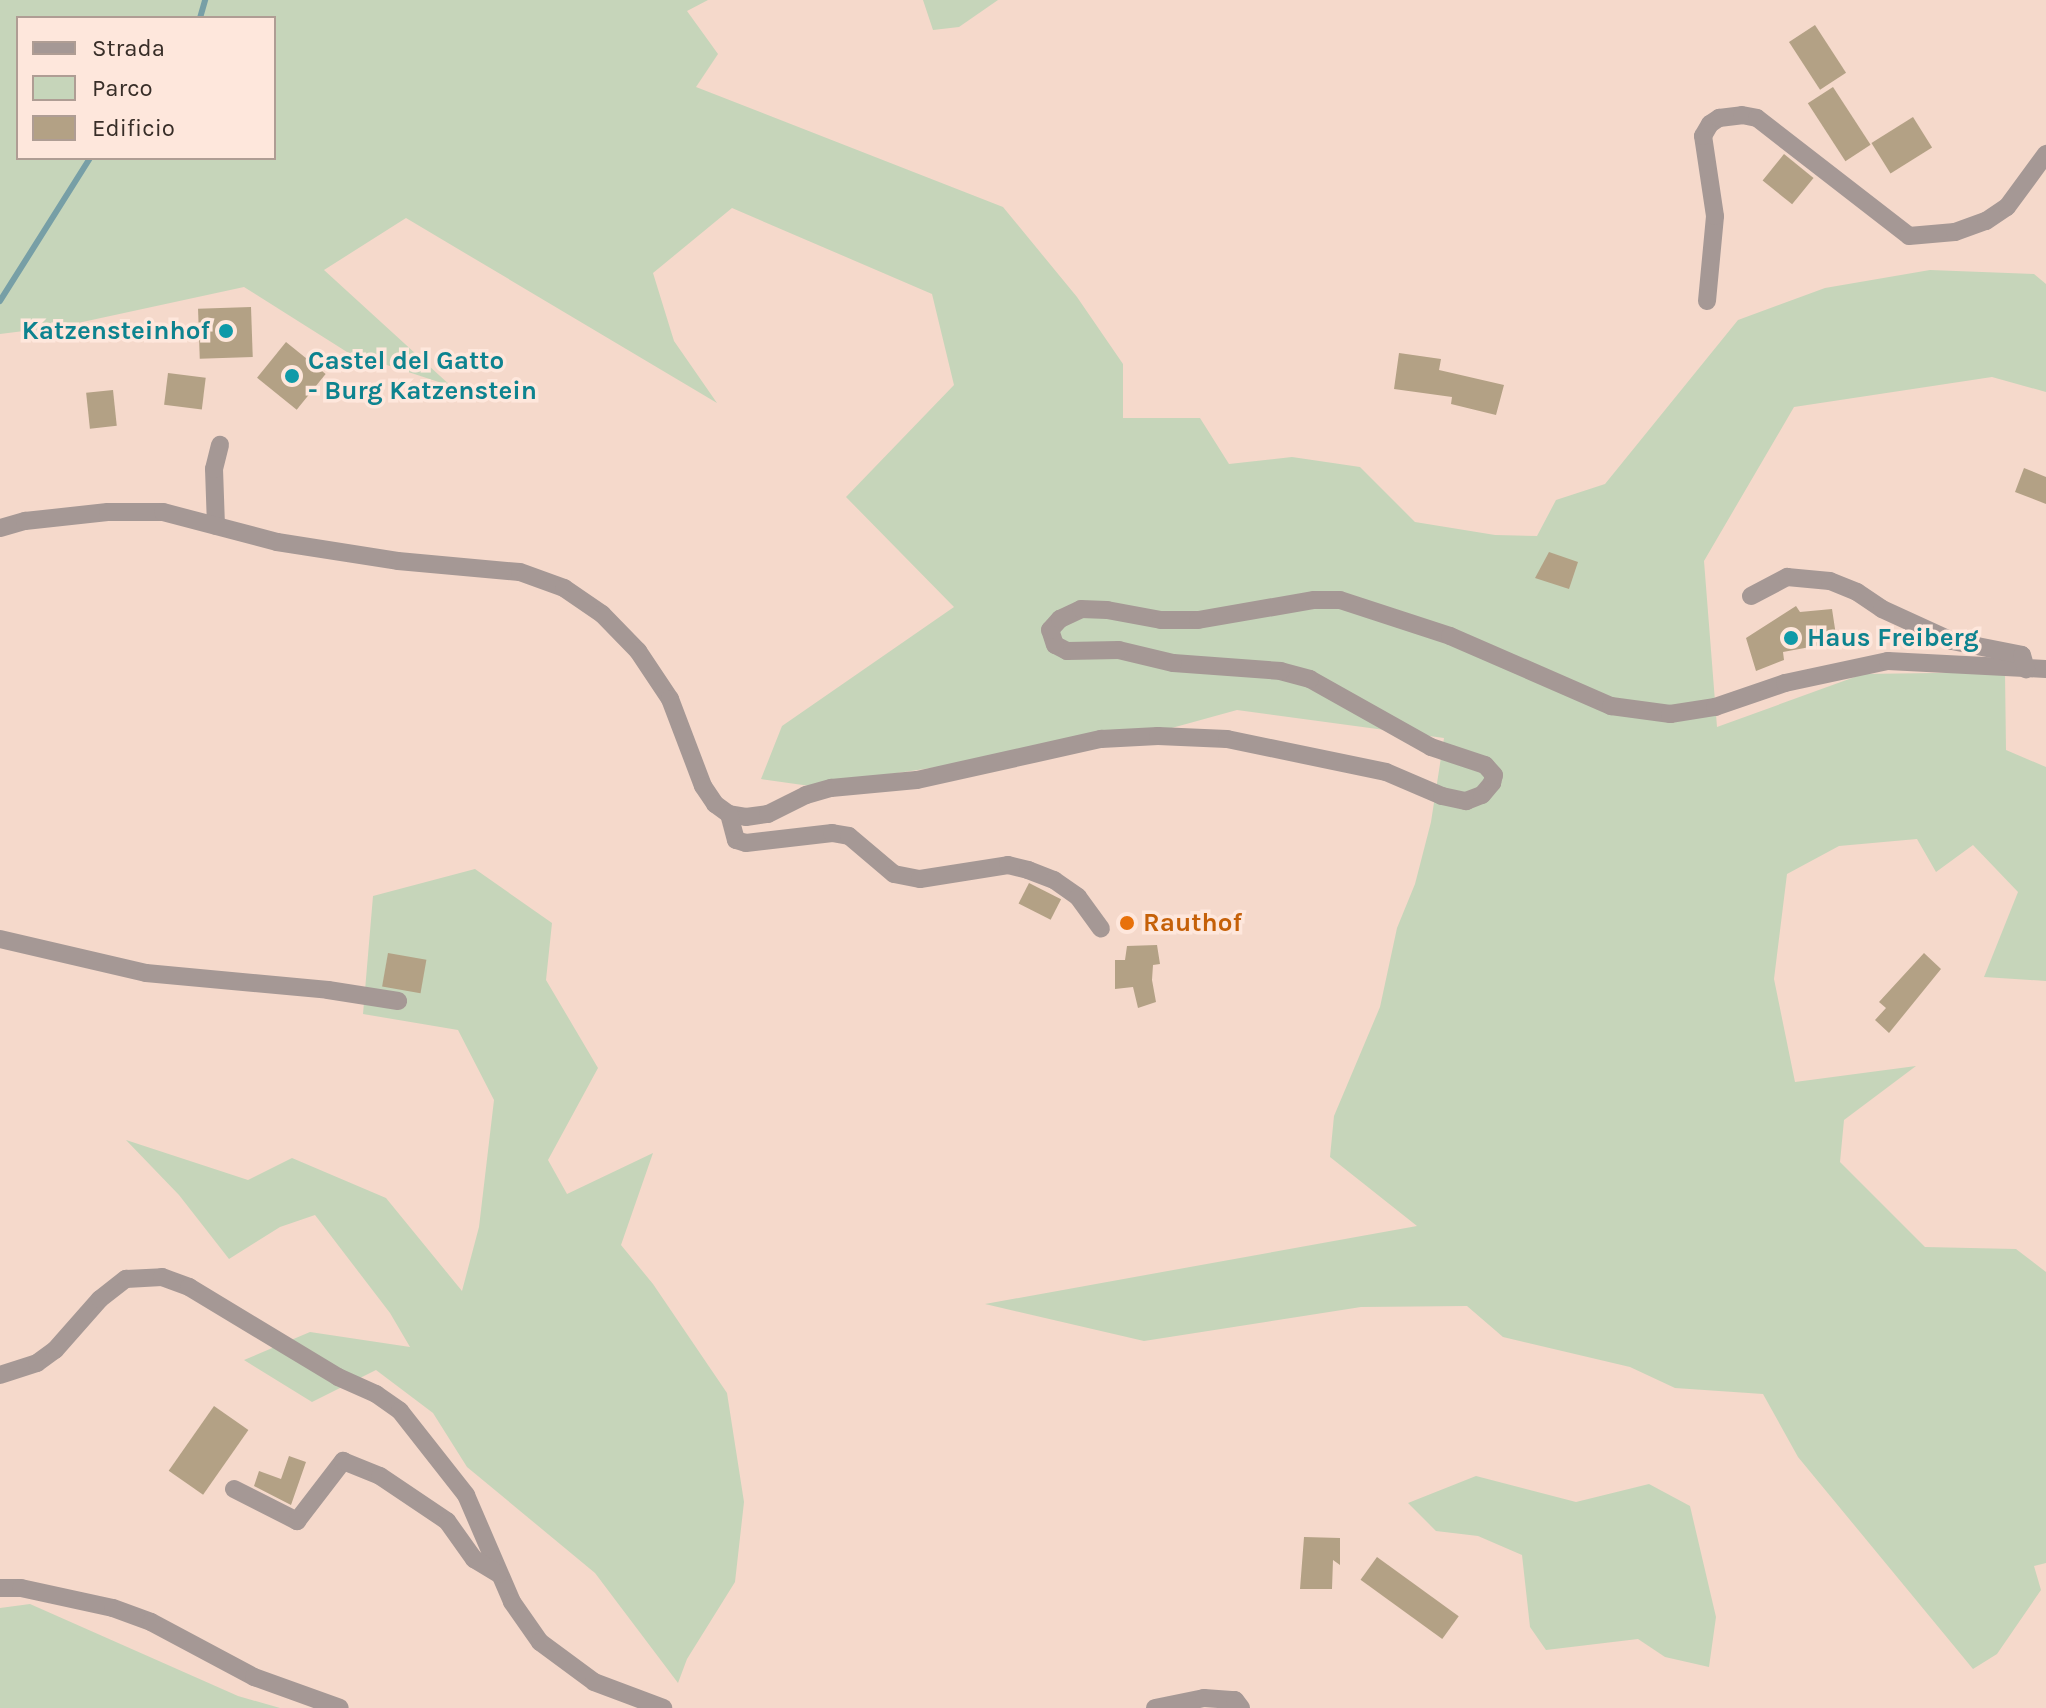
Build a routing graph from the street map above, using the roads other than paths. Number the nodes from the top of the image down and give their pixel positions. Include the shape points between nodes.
1 (2046, 154) edge
2 (1707, 301) dead end
3 (220, 445) dead end
4 (216, 526) junction
5 (0, 528) edge
6 (1751, 596) dead end
7 (2026, 669) junction
8 (2046, 669) edge
9 (729, 814) junction
10 (1101, 929) dead end
11 (0, 939) edge
12 (398, 1001) dead end
13 (0, 1375) edge
14 (234, 1489) dead end
15 (499, 1574) junction
16 (0, 1588) edge
17 (340, 1708) edge
18 (663, 1708) edge
19 (1155, 1708) edge
20 (1241, 1708) edge

1 - 2 street via 2007,207 1986,221 1955,232 1909,236 1757,118 1719,118 1703,136 1715,216
3 - 4 street via 214,469
4 - 5 street via 163,512 108,512
4 - 9 street via 277,542 398,561 520,572 564,588 602,614 638,651 670,699 703,786
6 - 7 street via 1787,577 1830,581 1952,641 2022,655
7 - 8 street
7 - 9 street via 1888,661 1670,714 1611,706 1450,636 1340,600 1198,620 1081,609 1050,630 1055,645 1067,651 1119,650 1173,663 1281,671 1310,679 1431,747 1485,765 1494,775 1482,795 1466,801 1386,772 1227,739 1158,736 1101,739 917,780 831,788 768,814
9 - 10 street via 736,840 849,836 894,874 920,879 1008,865 1028,870 1078,897
11 - 12 street via 146,973
13 - 15 street via 37,1363 55,1350 100,1299 126,1279 149,1275 173,1280 400,1411 466,1495
14 - 15 street via 297,1521 343,1461 380,1476 447,1521 474,1559
15 - 18 street via 528,1627 559,1659 594,1682
16 - 17 street via 21,1588 126,1613 254,1677
19 - 20 street via 1214,1698 1235,1700

